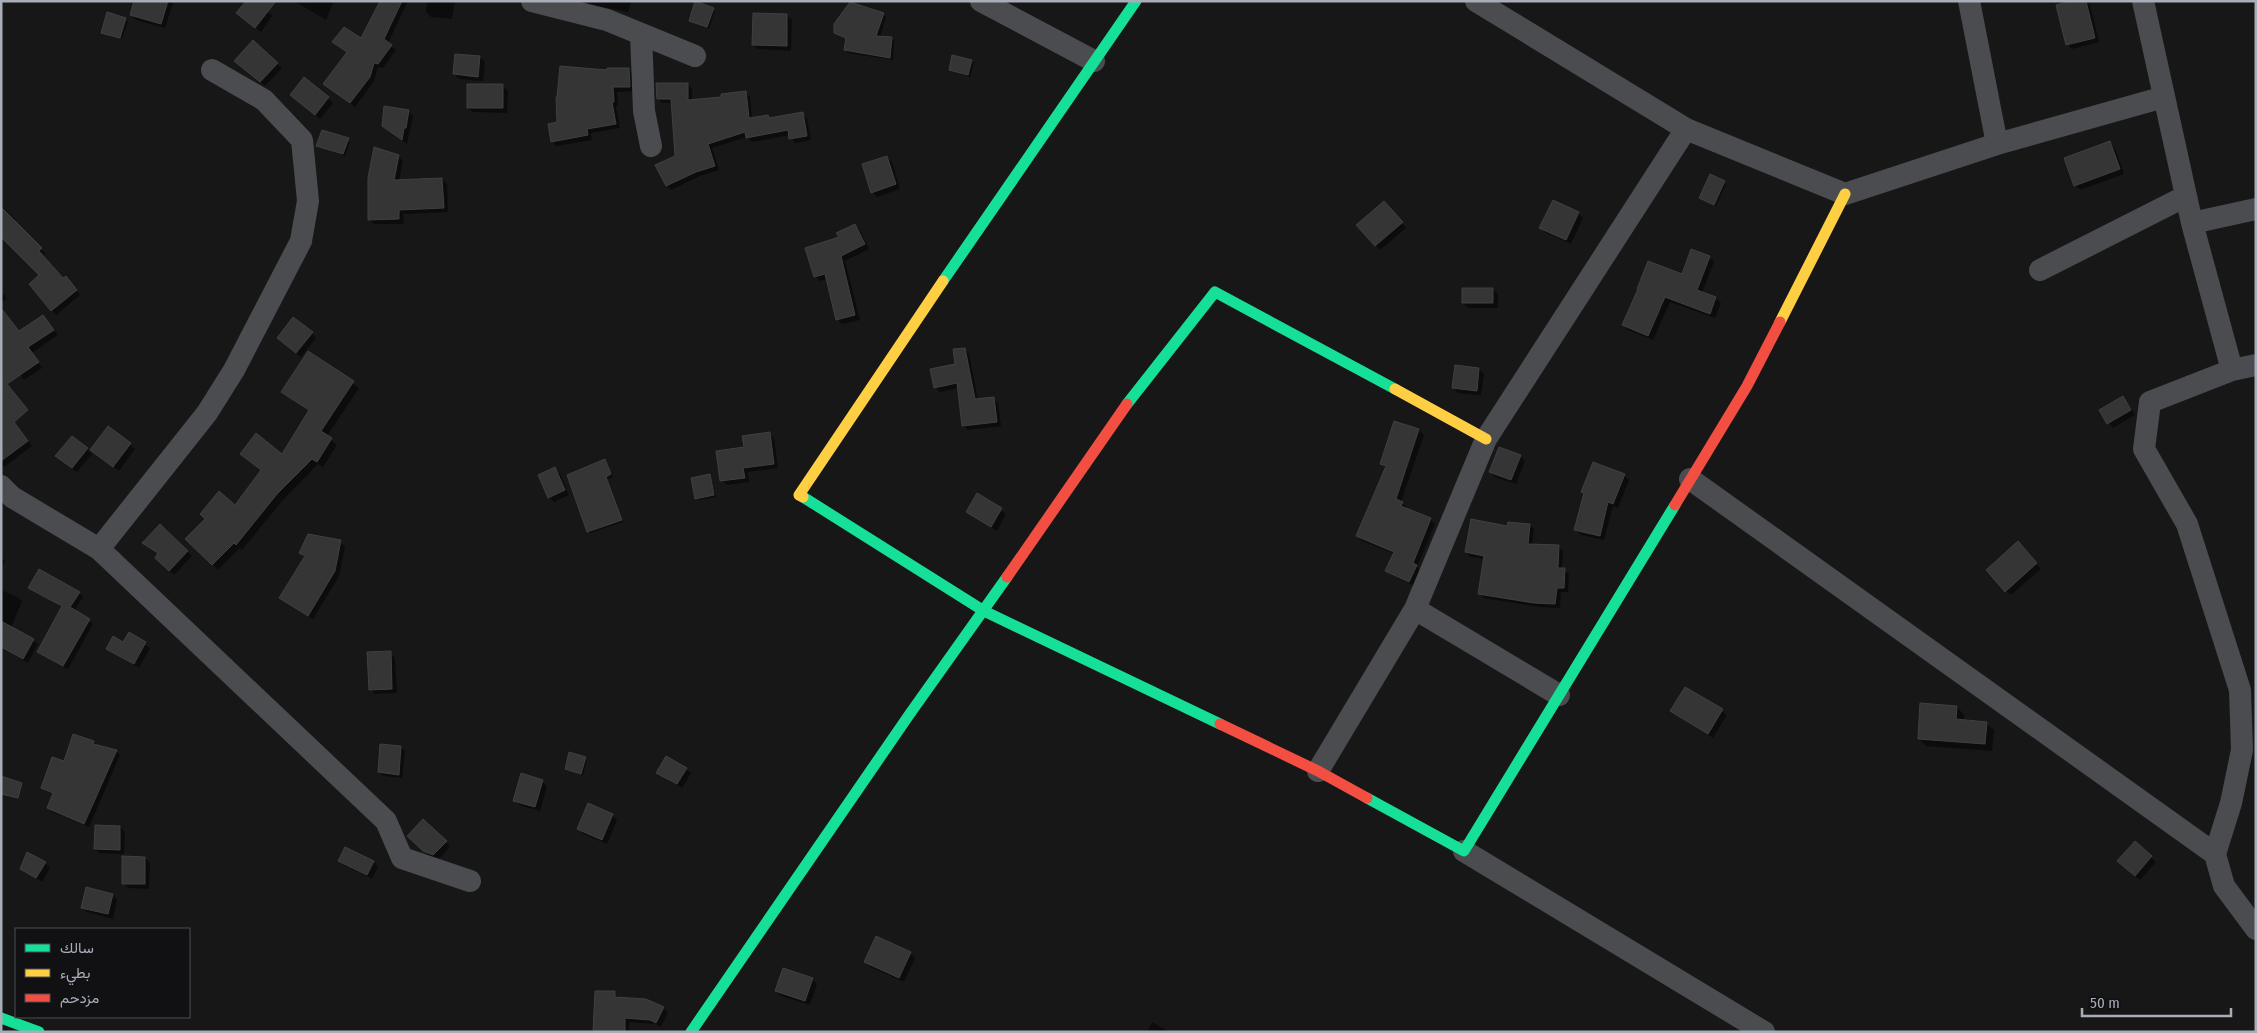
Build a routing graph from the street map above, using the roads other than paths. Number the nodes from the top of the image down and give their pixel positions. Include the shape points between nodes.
1 (532, 1) edge
2 (981, 1) edge
3 (1136, 1) edge
4 (1476, 1) edge
5 (1969, 1) edge
6 (2142, 1) edge
7 (641, 34) junction
8 (695, 56) dead end
9 (1094, 61) junction
10 (212, 70) dead end
11 (2164, 97) junction
12 (1686, 130) junction
13 (1997, 144) junction
14 (651, 146) dead end
15 (1845, 194) junction
16 (2186, 196) junction
17 (2256, 209) edge
18 (2192, 223) junction
19 (2040, 270) dead end
20 (2256, 365) edge
21 (2232, 370) junction
22 (1486, 439) junction
23 (1690, 479) junction
24 (1, 486) edge
25 (100, 548) junction
26 (1415, 609) junction
27 (984, 611) junction
28 (1559, 695) junction
29 (1318, 771) junction
30 (1464, 851) junction
31 (2216, 854) junction
32 (470, 881) dead end
33 (2256, 928) edge
34 (1, 1018) edge
35 (39, 1032) edge
36 (691, 1032) edge
37 (1764, 1032) edge

1 - 7 street via 606,20
2 - 9 street
3 - 9 street
4 - 12 street
5 - 13 street
6 - 11 street
7 - 8 street
7 - 14 street via 644,111
9 - 27 street via 799,495
10 - 25 street via 264,100 302,140 308,201 301,242 234,370 207,413
11 - 13 street
11 - 16 street
12 - 15 street
12 - 22 street
13 - 15 street
15 - 23 street via 1747,386
16 - 18 street
16 - 19 street
17 - 18 street
18 - 21 street
20 - 21 street
21 - 31 street via 2150,402 2144,449 2187,524 2240,690 2242,750
22 - 26 street
22 - 27 street via 1215,292 1131,398
23 - 28 street
23 - 31 street
24 - 25 street via 12,497
25 - 32 street via 386,821 402,858
26 - 28 street
26 - 29 street
27 - 29 street
27 - 36 street via 908,715
28 - 30 street
29 - 30 street
30 - 37 street
31 - 33 street via 2224,886
34 - 35 street

